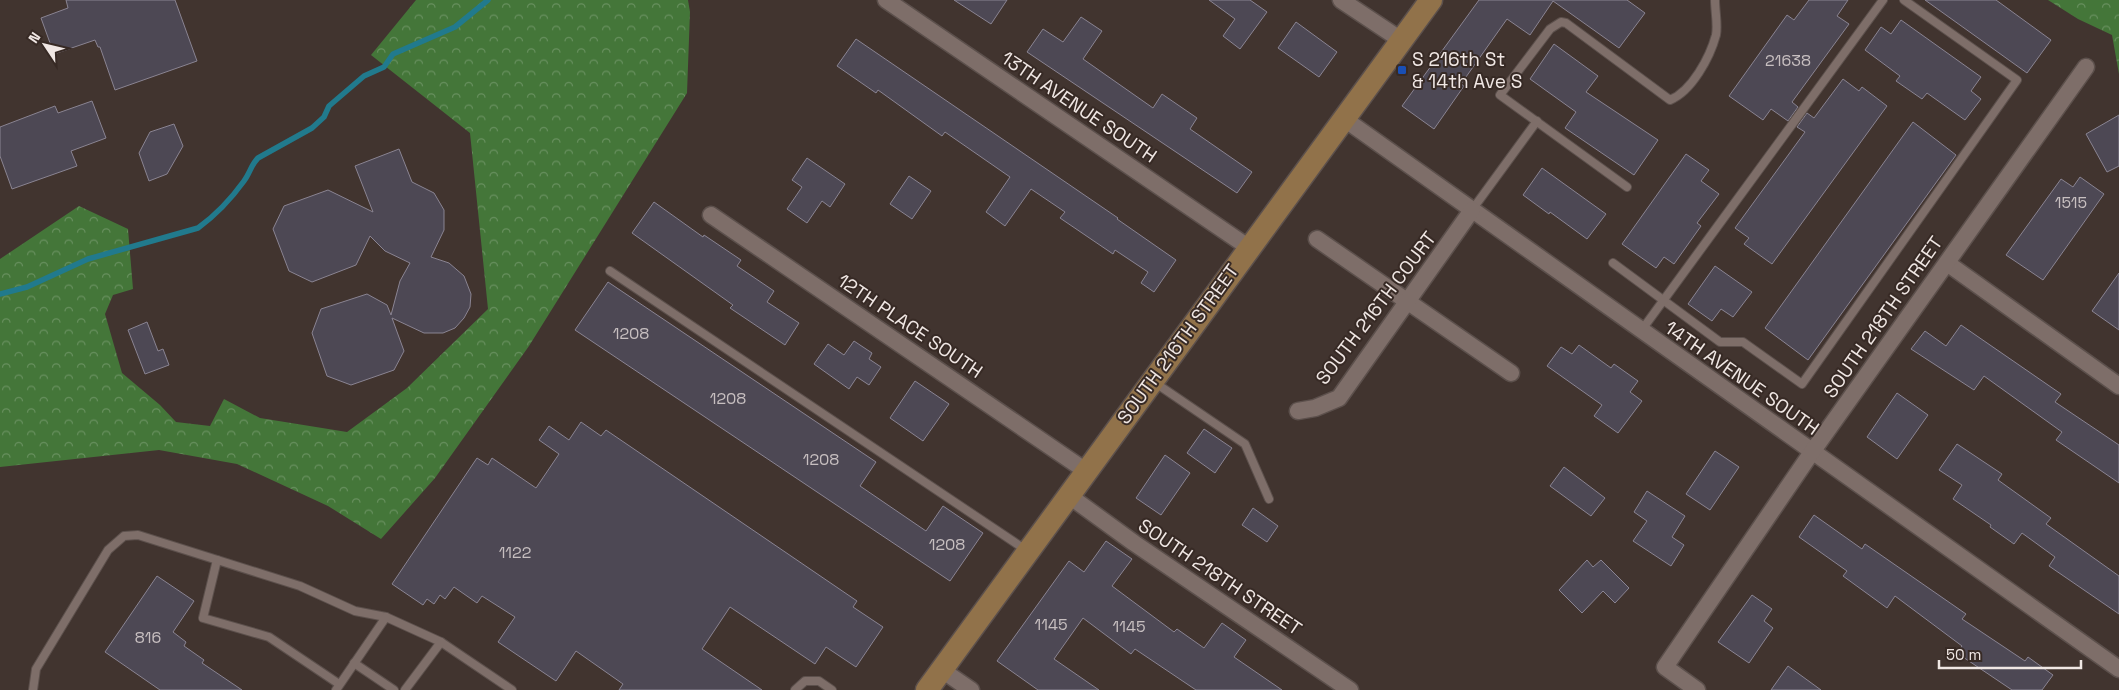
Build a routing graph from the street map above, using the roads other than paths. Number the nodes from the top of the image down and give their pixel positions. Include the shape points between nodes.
1 (886, 0) edge
2 (1341, 0) edge
3 (1431, 0) edge
4 (1715, 0) edge
5 (1883, 0) edge
6 (1904, 0) edge
7 (1401, 40) junction
8 (2086, 67) dead end
9 (1343, 118) junction
10 (1537, 122) junction
11 (1627, 187) dead end
12 (1472, 210) junction
13 (711, 215) dead end
14 (1317, 239) dead end
15 (1248, 247) junction
16 (1613, 262) dead end
17 (1947, 262) junction
18 (610, 271) dead end
19 (1664, 300) junction
20 (1408, 303) junction
21 (1641, 331) junction
22 (1511, 373) dead end
23 (1152, 380) junction
24 (2119, 386) edge
25 (1298, 411) dead end
26 (1812, 452) junction
27 (1086, 471) junction
28 (1068, 495) junction
29 (1268, 500) dead end
30 (1028, 551) junction
31 (218, 560) junction
32 (386, 617) junction
33 (441, 642) junction
34 (354, 663) junction
35 (942, 670) junction
36 (2119, 670) edge
37 (338, 687) edge
38 (499, 687) edge
39 (33, 690) edge
40 (394, 690) edge
41 (405, 690) edge
42 (512, 690) edge
43 (795, 690) edge
44 (832, 690) edge
45 (927, 690) edge
46 (971, 690) edge
47 (1350, 690) edge
48 (1697, 690) edge

1 - 15 street, 13TH AVENUE SOUTH
2 - 7 street
3 - 7 main road, SOUTH 216TH STREET
4 - 10 lane via 1716,34 1709,53 1684,91 1670,100 1566,24 1556,24 1500,95
5 - 19 lane
6 - 19 lane via 2017,80 1802,384 1743,342 1720,342
7 - 9 main road, SOUTH 216TH STREET
8 - 17 street, SOUTH 218TH STREET
9 - 12 street, 14TH AVENUE SOUTH
9 - 15 main road, SOUTH 216TH STREET
10 - 11 lane
10 - 12 lane
12 - 20 street, SOUTH 216TH COURT
12 - 21 street, 14TH AVENUE SOUTH
13 - 27 street, 12TH PLACE SOUTH
14 - 20 street
15 - 23 main road, SOUTH 216TH STREET
16 - 19 lane
17 - 24 street
17 - 26 street, SOUTH 218TH STREET
18 - 30 lane
19 - 21 lane
20 - 22 street
20 - 25 street, SOUTH 216TH COURT via 1339,398
21 - 26 street, 14TH AVENUE SOUTH
23 - 27 main road, SOUTH 216TH STREET
23 - 29 lane via 1245,444
26 - 36 street, 14TH AVENUE SOUTH
26 - 48 street, SOUTH 218TH STREET via 1664,667
27 - 28 main road, SOUTH 216TH STREET
28 - 30 main road, SOUTH 216TH STREET
28 - 47 street, SOUTH 218TH STREET
30 - 35 main road, SOUTH 216TH STREET
31 - 32 lane via 300,586 355,611
31 - 37 lane via 203,618 269,637
31 - 39 lane via 138,535 124,536 108,550 36,669
32 - 33 lane
32 - 34 lane
33 - 38 lane
33 - 41 lane
34 - 37 lane
34 - 40 lane
35 - 45 main road, SOUTH 216TH STREET
35 - 46 street
38 - 42 lane
43 - 44 lane via 805,681 819,681

